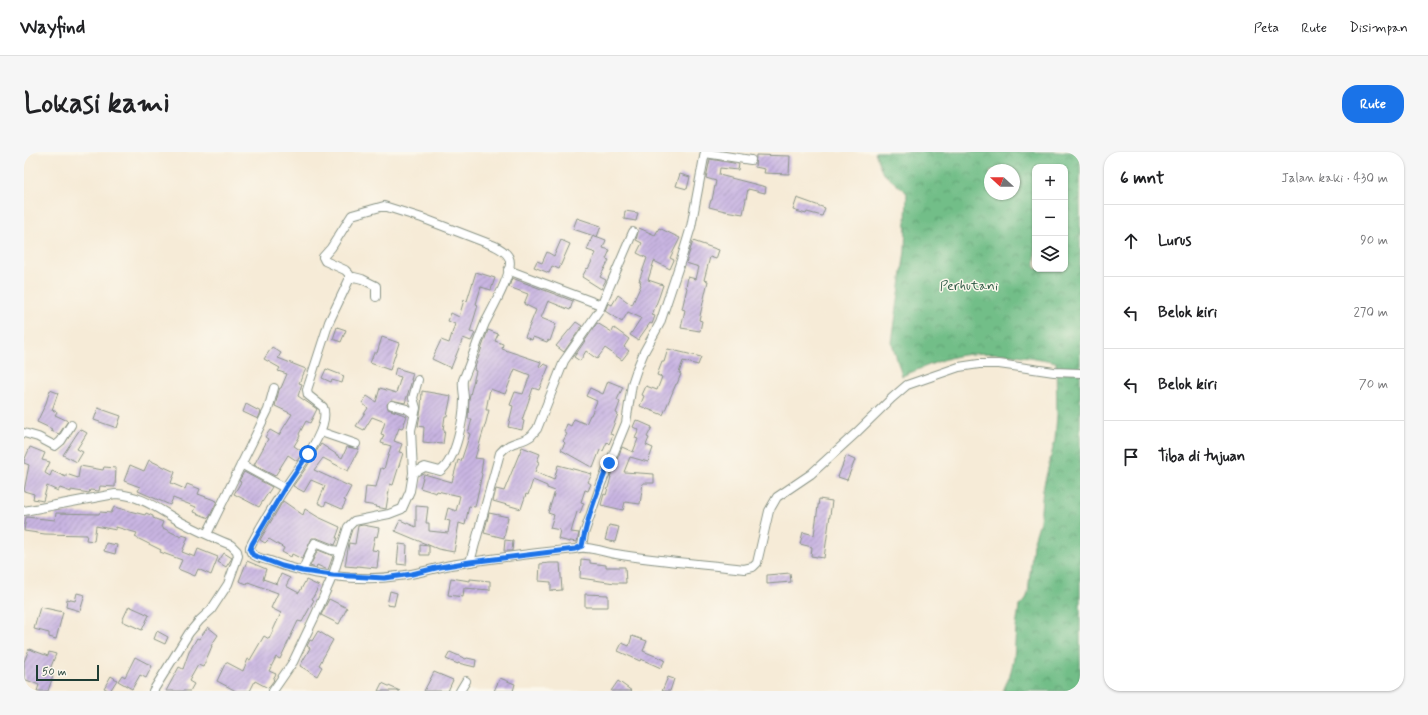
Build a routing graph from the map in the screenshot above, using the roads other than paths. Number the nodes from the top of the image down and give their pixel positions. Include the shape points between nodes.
1 (705, 152) edge
2 (751, 160) dead end
3 (633, 232) dead end
4 (508, 270) junction
5 (349, 280) junction
6 (376, 297) dead end
7 (601, 305) junction
8 (1080, 372) edge
9 (418, 380) dead end
10 (274, 388) dead end
11 (392, 405) dead end
12 (414, 414) junction
13 (71, 425) dead end
14 (320, 432) junction
15 (24, 433) edge
16 (356, 444) dead end
17 (241, 464) junction
18 (413, 473) junction
19 (285, 488) junction
20 (24, 511) edge
21 (207, 534) junction
22 (582, 546) junction
23 (340, 552) junction
24 (470, 562) junction
25 (302, 571) junction
26 (333, 575) junction
27 (466, 681) dead end
28 (154, 691) edge
29 (273, 691) edge
30 (460, 691) edge

1 - 2 street
1 - 22 street via 691,228 660,323 637,369 626,423 599,490
3 - 7 street
4 - 5 street via 509,258 495,246 384,206 352,215 323,257 325,261 345,270 349,274
4 - 7 street
4 - 18 street via 500,296 485,324 462,380 462,422 458,440 449,460 440,471 425,467
5 - 6 street via 354,277 376,286
5 - 14 street via 329,322 307,390 308,395 324,409 325,415
7 - 24 street via 564,361 537,428 531,436 513,442 500,452
8 - 22 street via 1054,372 999,364 979,364 959,367 907,385 811,474 777,497 769,511 757,562 753,567 744,569 655,559 615,554
9 - 12 street via 413,398 416,408
10 - 17 street via 268,410
11 - 12 street
12 - 18 street via 411,430
13 - 15 street via 55,446
14 - 16 street
14 - 19 street
17 - 19 street
17 - 21 street
18 - 23 street via 410,491 402,509 352,522
19 - 25 street via 250,550 253,555
20 - 21 street via 125,494 151,503 182,523
21 - 28 street via 231,545 237,551 236,564 228,584 211,610 189,633
22 - 24 street
23 - 25 street via 316,543
23 - 26 street
24 - 26 street via 397,577
25 - 26 street
26 - 29 street via 293,662
27 - 30 street

